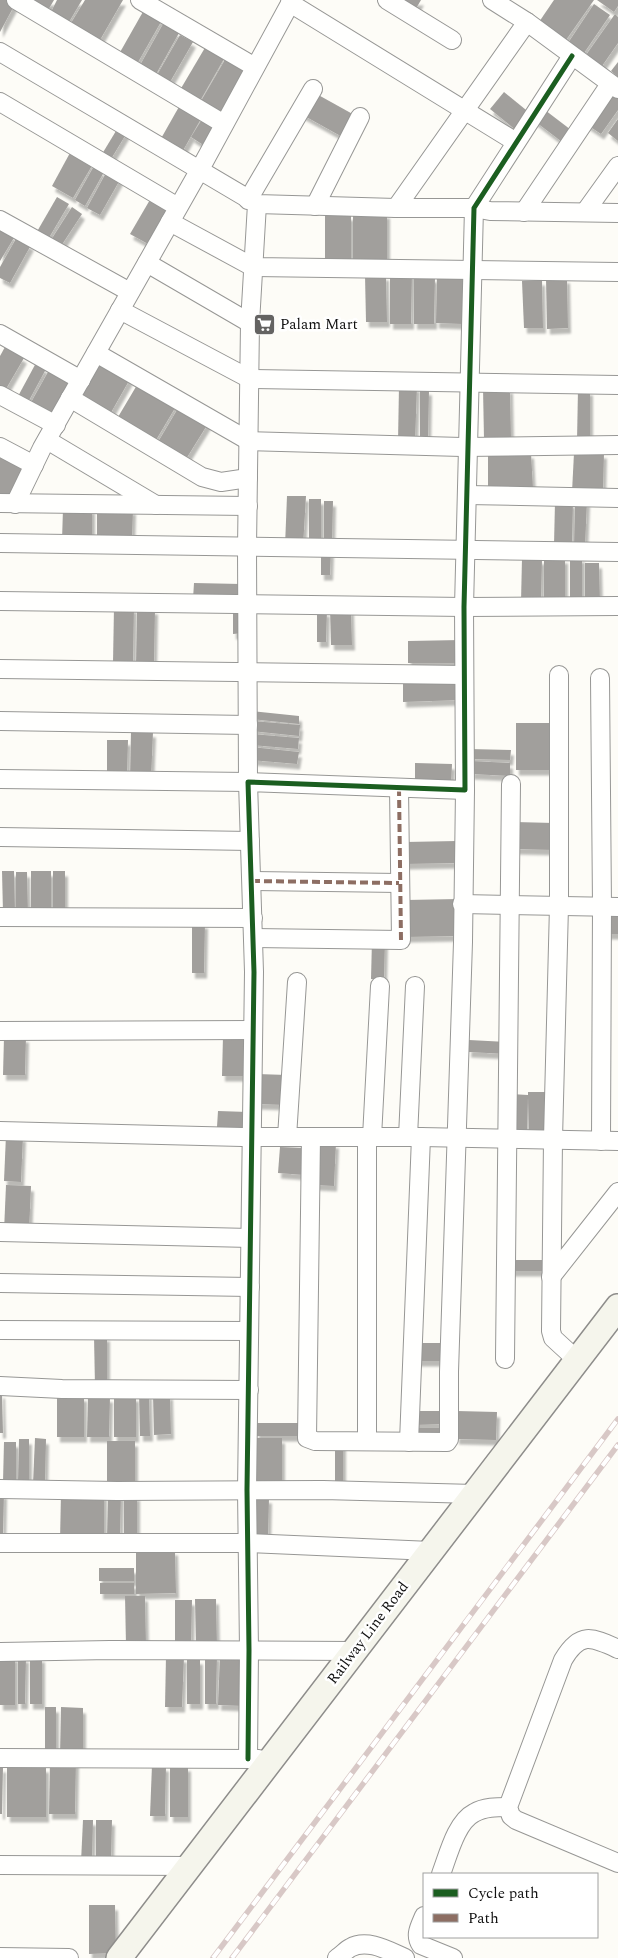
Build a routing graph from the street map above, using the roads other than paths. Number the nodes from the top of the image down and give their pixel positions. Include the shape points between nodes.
1 (16, 0) edge
2 (140, 0) edge
3 (387, 0) edge
4 (492, 0) edge
5 (291, 1) edge
6 (527, 22) junction
7 (452, 40) dead end
8 (0, 52) edge
9 (572, 56) junction
10 (255, 68) junction
11 (614, 86) edge
12 (313, 89) dead end
13 (0, 102) edge
14 (466, 110) junction
15 (360, 116) dead end
16 (224, 124) junction
17 (516, 142) junction
18 (618, 166) edge
19 (199, 171) junction
20 (252, 202) junction
21 (315, 206) junction
22 (396, 208) junction
23 (474, 208) junction
24 (524, 212) junction
25 (585, 212) junction
26 (618, 213) edge
27 (174, 215) junction
28 (0, 220) edge
29 (147, 262) junction
30 (254, 266) junction
31 (472, 269) junction
32 (618, 272) edge
33 (130, 292) junction
34 (120, 310) junction
35 (250, 323) junction
36 (0, 334) edge
37 (96, 353) junction
38 (250, 379) junction
39 (81, 380) junction
40 (470, 382) junction
41 (618, 385) edge
42 (0, 395) edge
43 (70, 398) junction
44 (51, 432) junction
45 (249, 441) junction
46 (618, 445) edge
47 (468, 447) junction
48 (0, 448) edge
49 (34, 465) junction
50 (248, 478) junction
51 (467, 495) junction
52 (618, 498) edge
53 (7, 504) edge
54 (156, 505) junction
55 (248, 506) junction
56 (0, 543) edge
57 (248, 548) junction
58 (466, 550) junction
59 (618, 552) edge
60 (0, 601) edge
61 (247, 603) junction
62 (618, 606) edge
63 (464, 607) junction
64 (0, 669) edge
65 (248, 672) junction
66 (464, 675) junction
67 (559, 675) dead end
68 (600, 678) dead end
69 (0, 721) edge
70 (248, 725) junction
71 (0, 779) edge
72 (248, 782) junction
73 (511, 784) dead end
74 (399, 788) junction
75 (465, 790) junction
76 (0, 837) edge
77 (250, 842) junction
78 (252, 880) junction
79 (400, 883) junction
80 (462, 904) junction
81 (510, 905) junction
82 (559, 906) junction
83 (610, 907) edge
84 (0, 917) edge
85 (253, 918) junction
86 (253, 938) junction
87 (296, 982) dead end
88 (380, 986) dead end
89 (415, 986) dead end
90 (253, 1030) junction
91 (0, 1031) edge
92 (0, 1131) edge
93 (311, 1137) junction
94 (369, 1137) junction
95 (414, 1137) junction
96 (252, 1138) junction
97 (287, 1138) junction
98 (508, 1138) junction
99 (456, 1139) junction
100 (553, 1140) junction
101 (609, 1141) edge
102 (618, 1192) edge
103 (0, 1232) edge
104 (250, 1238) junction
105 (551, 1278) junction
106 (0, 1284) edge
107 (250, 1287) junction
108 (618, 1307) edge
109 (0, 1330) edge
110 (249, 1331) junction
111 (505, 1359) dead end
112 (578, 1360) junction
113 (0, 1386) edge
114 (249, 1390) junction
115 (367, 1440) junction
116 (409, 1442) junction
117 (0, 1490) edge
118 (248, 1490) junction
119 (474, 1494) junction
120 (0, 1543) edge
121 (248, 1543) junction
122 (431, 1551) junction
123 (250, 1650) junction
124 (618, 1650) edge
125 (354, 1651) junction
126 (0, 1652) edge
127 (0, 1758) edge
128 (260, 1759) junction
129 (508, 1806) junction
130 (618, 1863) edge
131 (0, 1865) edge
132 (190, 1866) junction
133 (441, 1873) edge
134 (423, 1918) edge
135 (0, 1956) edge
136 (69, 1958) edge
137 (119, 1958) edge
138 (337, 1958) edge
139 (405, 1958) edge
140 (454, 1958) edge

1 - 16 street
2 - 10 street
3 - 7 street
4 - 6 street
5 - 10 street
5 - 14 street
6 - 9 street
6 - 14 street
8 - 19 street
9 - 11 street
9 - 17 street
10 - 16 street
11 - 24 street
12 - 20 street
13 - 27 street
14 - 17 street
14 - 22 street
15 - 21 street
16 - 19 street
17 - 23 street
18 - 25 street
19 - 20 street
19 - 27 street
20 - 21 street
20 - 30 street
21 - 22 street
22 - 23 street
23 - 24 street
23 - 31 street
24 - 25 street
25 - 26 street
27 - 29 street
27 - 30 street
28 - 33 street
29 - 33 street
29 - 35 street
30 - 31 street
30 - 35 street
31 - 32 street
31 - 40 street
33 - 34 street
34 - 37 street
34 - 38 street
35 - 38 street
36 - 39 street
37 - 39 street
37 - 45 street
38 - 40 street
38 - 45 street
39 - 43 street
40 - 41 street
40 - 47 street
42 - 44 street
43 - 44 street
43 - 50 street via 202,477 220,482
44 - 49 street
44 - 54 street
45 - 47 street
45 - 50 street
46 - 47 street
47 - 51 street
48 - 49 street
49 - 53 street
50 - 55 street
51 - 52 street
51 - 58 street
53 - 54 street
54 - 55 street
55 - 57 street
56 - 57 street
57 - 58 street
57 - 61 street
58 - 59 street
58 - 63 street
60 - 61 street
61 - 63 street
61 - 65 street
62 - 63 street
63 - 66 street
64 - 65 street
65 - 66 street
65 - 70 street
66 - 75 street
67 - 82 street
68 - 83 street
69 - 70 street
70 - 72 street
71 - 72 street
72 - 74 street
72 - 77 street
73 - 81 street
74 - 75 street
74 - 79 street
75 - 80 street
76 - 77 street
77 - 78 street
78 - 79 street
78 - 85 street
79 - 86 street via 400,940
80 - 81 street
80 - 99 street
81 - 82 street
81 - 98 street
82 - 83 street
82 - 100 street
83 - 101 street
84 - 85 street
85 - 86 street
86 - 90 street
87 - 97 street
88 - 94 street
89 - 95 street
90 - 91 street
90 - 96 street
92 - 96 street
93 - 94 street
93 - 97 street
93 - 115 street via 307,1438 315,1441
94 - 95 street
94 - 115 street
95 - 99 street
95 - 116 street
96 - 97 street
96 - 104 street
98 - 99 street
98 - 100 street
98 - 111 street
99 - 116 street via 449,1439 446,1443
100 - 101 street
100 - 105 street
102 - 105 street
103 - 104 street
104 - 107 street
105 - 112 street via 552,1338
106 - 107 street
107 - 110 street
108 - 112 street, Railway Line Road
109 - 110 street
110 - 114 street
112 - 119 street, Railway Line Road
113 - 114 street
114 - 118 street
115 - 116 street
117 - 118 street
118 - 119 street
118 - 121 street
119 - 122 street, Railway Line Road
120 - 121 street
121 - 122 street
121 - 123 street
122 - 125 street, Railway Line Road
123 - 125 street
123 - 126 street
123 - 128 street
124 - 129 street via 588,1638 574,1644 568,1651
125 - 128 street, Railway Line Road
127 - 128 street
128 - 132 street, Railway Line Road
129 - 130 street via 510,1816 516,1820
129 - 133 street via 480,1810 466,1819
131 - 132 street
132 - 137 street, Railway Line Road
134 - 140 street via 417,1933 421,1945
135 - 136 street
138 - 139 street via 350,1948 364,1944

